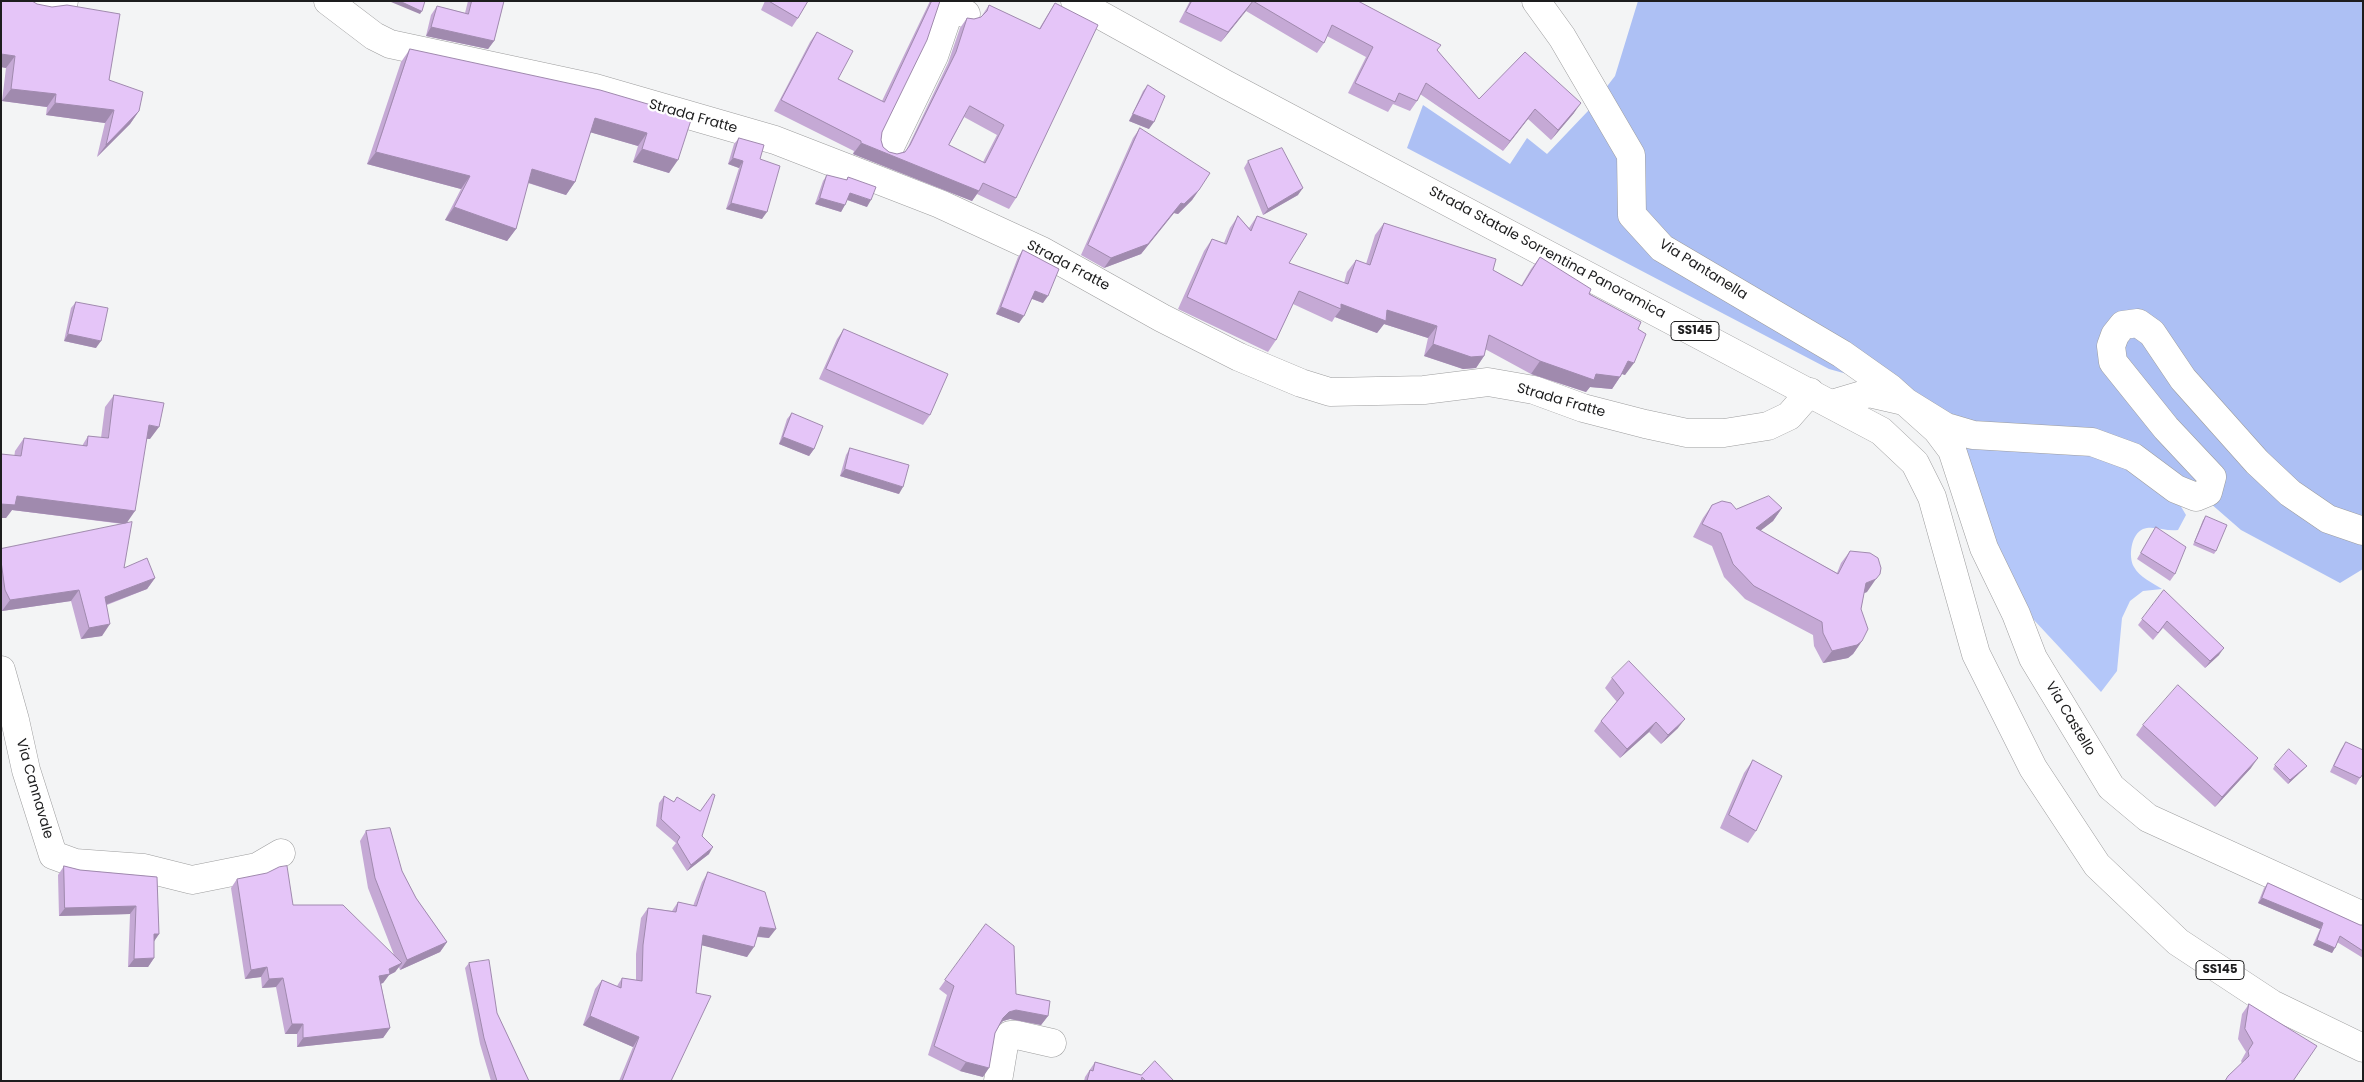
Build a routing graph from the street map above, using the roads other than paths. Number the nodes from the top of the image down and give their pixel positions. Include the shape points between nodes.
1 (32, 1) edge
2 (64, 1) edge
3 (328, 1) edge
4 (1075, 1) edge
5 (1536, 1) edge
6 (966, 14) dead end
7 (889, 149) edge
8 (1821, 398) junction
9 (1904, 401) junction
10 (2363, 531) edge
11 (1, 670) edge
12 (280, 853) dead end
13 (2363, 916) edge
14 (1052, 1043) dead end
15 (2363, 1048) edge
16 (998, 1081) edge

1 - 2 street via 46,4
3 - 8 street, Strada Fratte via 374,36 390,44 595,88 775,140 908,190 1042,250 1239,357 1301,384 1330,392 1424,390 1488,382 1534,390 1583,408 1687,433 1724,433 1768,426
4 - 8 street, Strada Statale Sorrentina Panoramica / SS145 via 1225,84
5 - 9 street, Via Pantanella via 1562,37 1632,155 1632,215 1662,248 1842,354
6 - 7 street via 951,6 934,56
8 - 9 street via 1869,393
8 - 15 street, Strada Statale Sorrentina Panoramica / SS145 via 1881,431 1915,463 1932,497 1976,654 2033,768 2097,865 2178,942 2272,1004
9 - 10 street via 1946,427 1972,435 2092,442 2132,457 2176,489 2196,497 2208,492 2212,477 2166,428 2113,362 2111,346 2115,335 2123,324 2138,324 2152,333 2183,379 2257,462 2290,493 2328,519
9 - 13 street, Via Castello via 1937,430 1952,450 1984,548 2033,658 2111,787 2148,818
11 - 12 street, Via Cannavale via 26,770 53,855 75,864 144,868 192,880 257,867
14 - 16 street via 1010,1035 1004,1045

